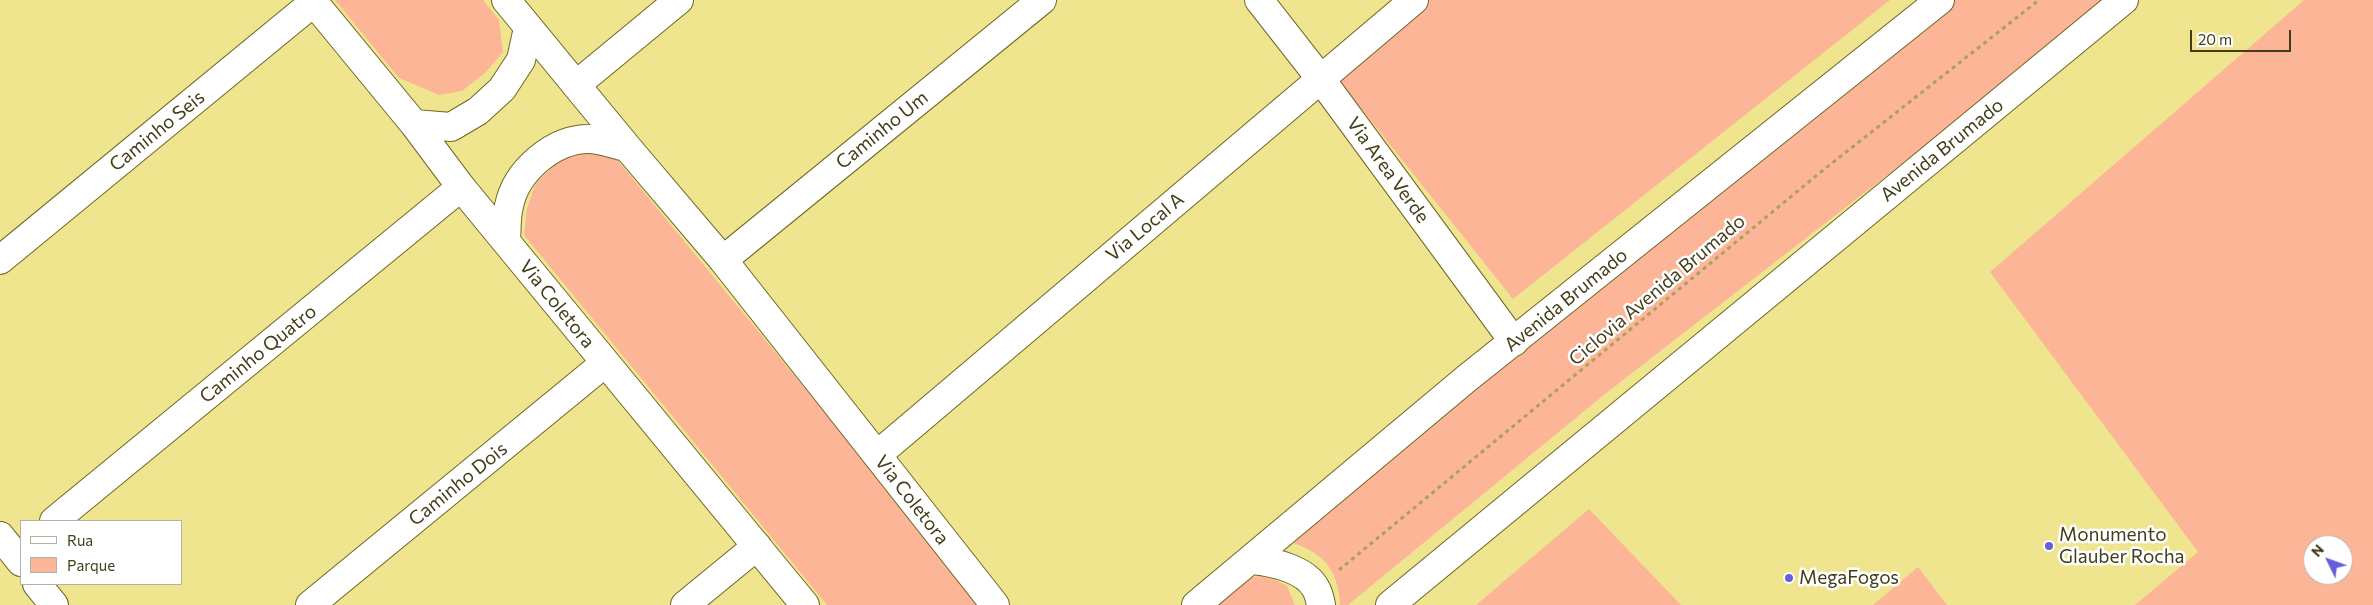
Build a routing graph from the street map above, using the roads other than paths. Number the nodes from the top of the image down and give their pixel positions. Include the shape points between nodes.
1 (506, 0) edge
2 (679, 0) edge
3 (1042, 0) edge
4 (1259, 0) edge
5 (1414, 0) edge
6 (1940, 0) edge
7 (2124, 0) edge
8 (313, 1) edge
9 (528, 28) junction
10 (1320, 78) junction
11 (576, 85) junction
12 (414, 124) junction
13 (627, 147) junction
14 (461, 187) junction
15 (506, 240) junction
16 (0, 260) edge
17 (723, 260) junction
18 (1514, 342) junction
19 (605, 363) junction
20 (876, 455) junction
21 (55, 520) edge
22 (757, 546) junction
23 (1252, 560) junction
24 (39, 585) edge
25 (1319, 597) edge
26 (54, 605) edge
27 (310, 605) edge
28 (684, 605) edge
29 (805, 605) edge
30 (995, 605) edge
31 (1196, 605) edge
32 (1390, 605) edge

1 - 9 street, Via Coletora
2 - 11 street
3 - 17 street, Caminho Um
4 - 10 street, Via Area Verde
5 - 10 street, Via Local A
6 - 18 street, Avenida Brumado
7 - 32 street, Avenida Brumado
8 - 12 street, Via Coletora
8 - 16 street, Caminho Seis
9 - 11 street, Via Coletora
9 - 12 street via 521,60 502,89 478,112 451,127
10 - 18 street, Via Area Verde
10 - 20 street, Via Local A
11 - 13 street, Via Coletora
12 - 14 street, Via Coletora
13 - 15 street via 589,139 561,145 538,160 519,179 509,205
13 - 17 street, Via Coletora
14 - 15 street, Via Coletora
14 - 21 street, Caminho Quatro
15 - 19 street, Via Coletora
17 - 20 street, Via Coletora
18 - 23 street, Avenida Brumado
19 - 22 street, Via Coletora
19 - 27 street, Caminho Dois
20 - 30 street, Via Coletora
22 - 28 street
22 - 29 street, Via Coletora
23 - 25 street via 1272,562 1290,569 1304,577
23 - 31 street, Avenida Brumado
24 - 26 street

